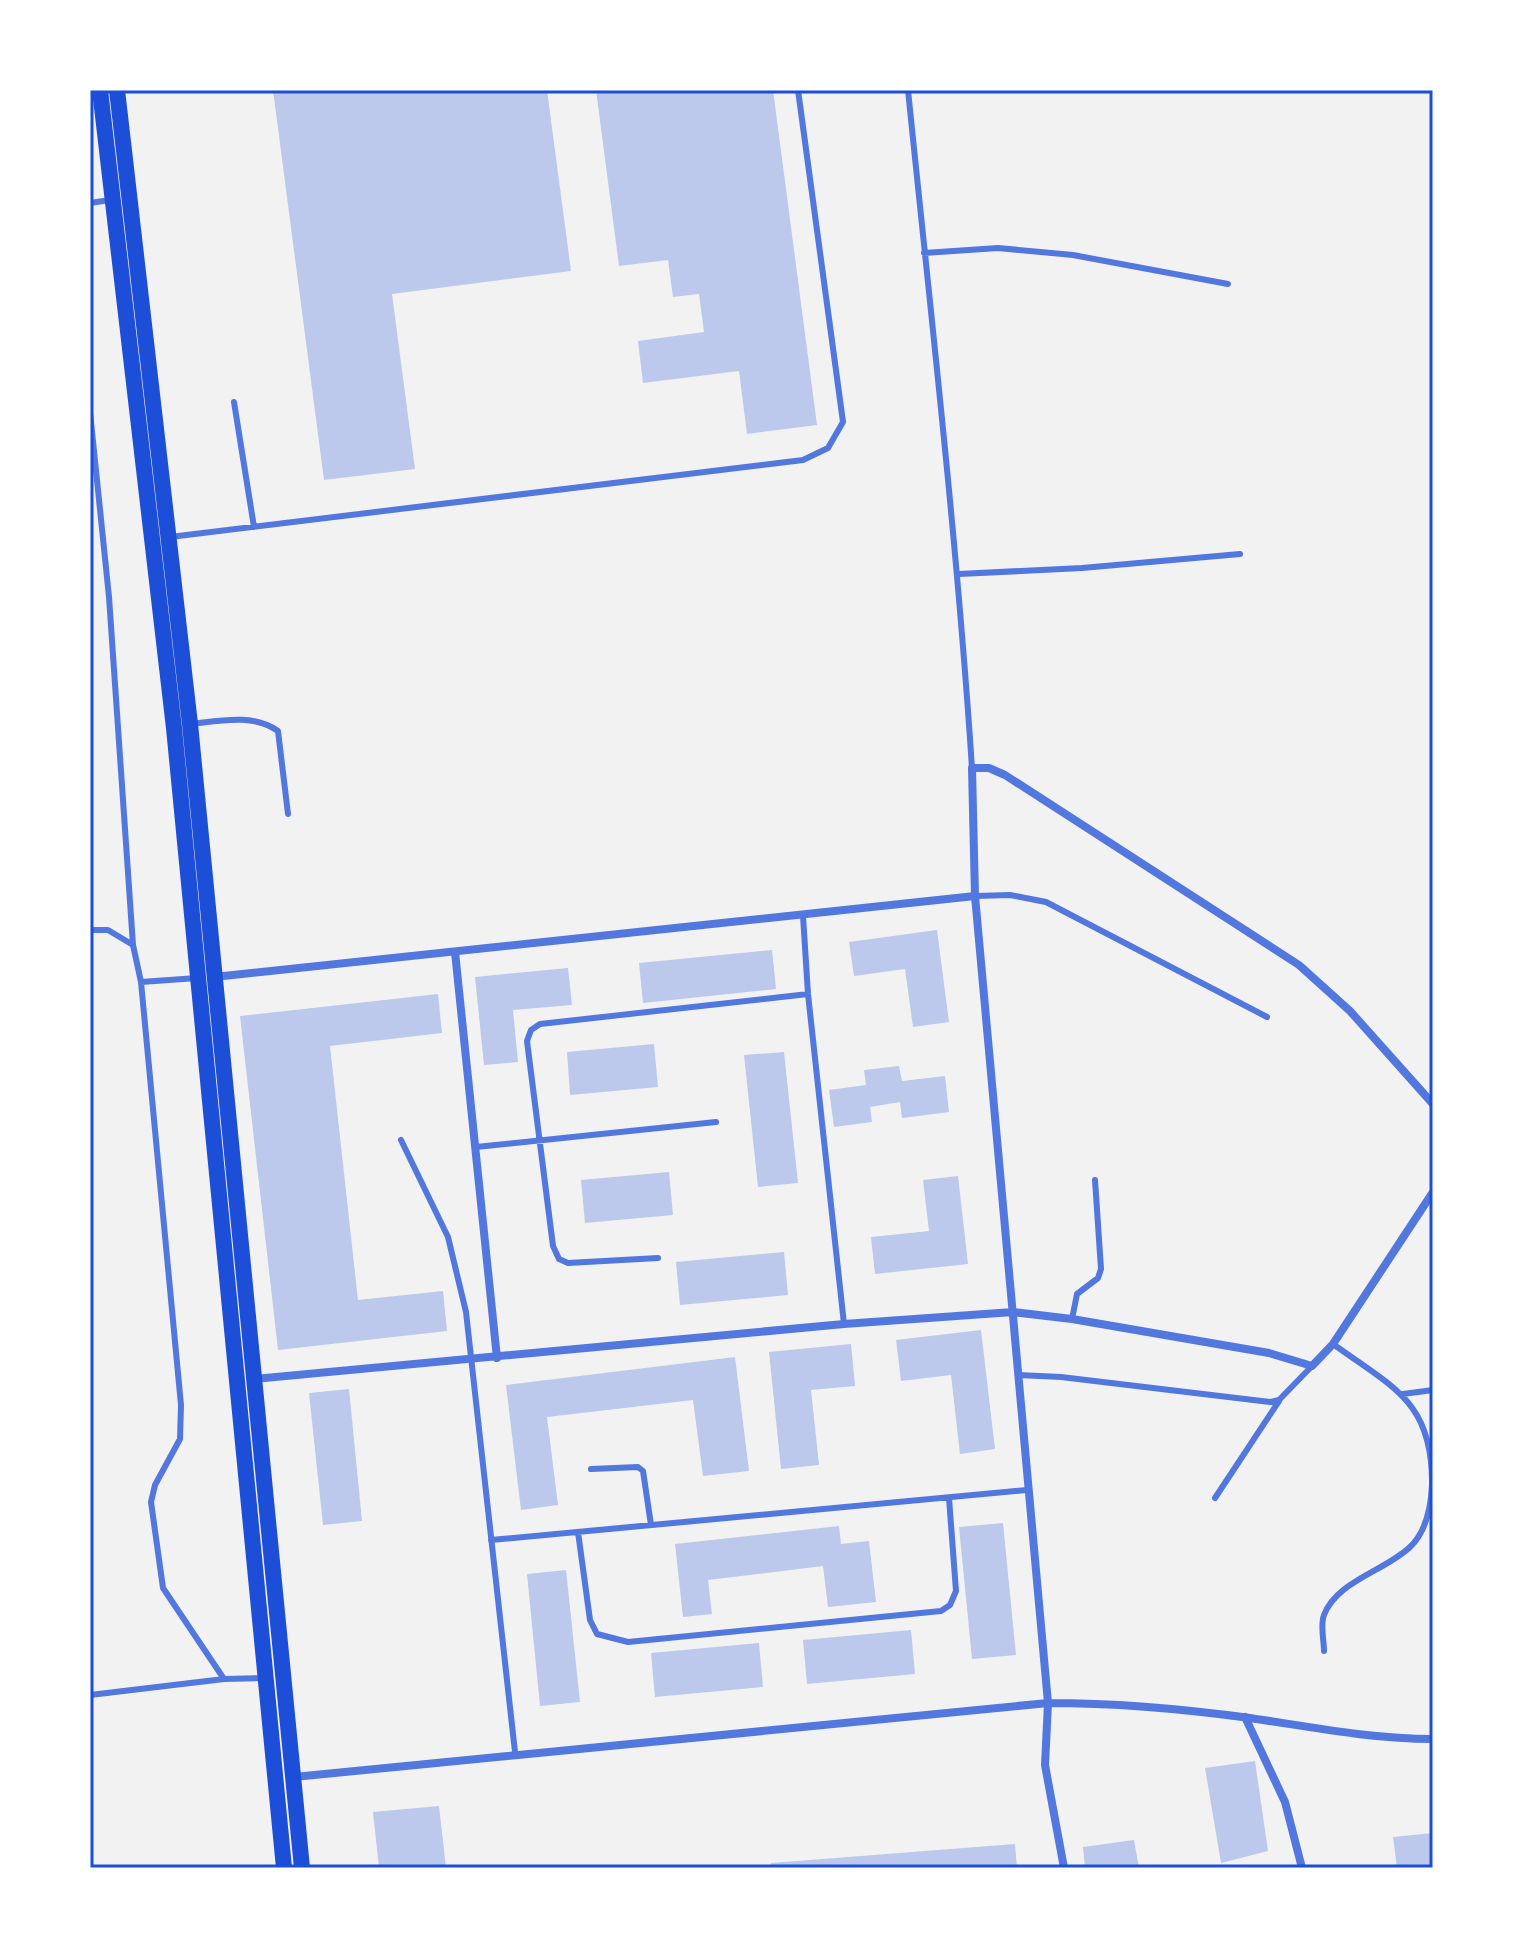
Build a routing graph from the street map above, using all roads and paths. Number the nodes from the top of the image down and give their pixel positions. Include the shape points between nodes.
1 (100, 90) edge
2 (117, 90) edge
3 (798, 90) edge
4 (908, 90) edge
5 (113, 199) junction
6 (90, 203) edge
7 (924, 253) junction
8 (1228, 284) dead end
9 (234, 402) dead end
10 (90, 412) edge
11 (254, 527) junction
12 (170, 537) junction
13 (1240, 554) dead end
14 (959, 574) junction
15 (190, 724) junction
16 (972, 768) junction
17 (288, 814) dead end
18 (975, 896) junction
19 (803, 916) junction
20 (90, 930) edge
21 (133, 945) junction
22 (455, 952) junction
23 (216, 977) junction
24 (197, 978) junction
25 (141, 982) junction
26 (808, 994) junction
27 (1267, 1017) dead end
28 (1433, 1104) edge
29 (716, 1122) dead end
30 (401, 1140) dead end
31 (540, 1142) junction
32 (476, 1147) junction
33 (1095, 1180) dead end
34 (1433, 1192) edge
35 (658, 1258) dead end
36 (1013, 1312) junction
37 (1072, 1319) junction
38 (844, 1324) junction
39 (1333, 1344) junction
40 (497, 1358) junction
41 (473, 1360) junction
42 (1312, 1366) junction
43 (1018, 1375) junction
44 (254, 1379) junction
45 (237, 1382) junction
46 (1433, 1390) edge
47 (1403, 1394) junction
48 (1279, 1400) junction
49 (591, 1469) dead end
50 (1027, 1490) junction
51 (949, 1498) junction
52 (1215, 1498) dead end
53 (651, 1525) junction
54 (578, 1532) junction
55 (491, 1540) junction
56 (1324, 1651) dead end
57 (266, 1678) junction
58 (224, 1679) junction
59 (90, 1695) edge
60 (1048, 1703) junction
61 (1245, 1717) junction
62 (1433, 1739) edge
63 (515, 1752) junction
64 (293, 1777) junction
65 (284, 1868) edge
66 (302, 1868) edge
67 (1064, 1868) edge
68 (1302, 1868) edge

1 - 5 main road
2 - 12 main road
3 - 11 lane via 843,422 828,448 803,460
4 - 7 lane
5 - 6 lane
5 - 24 main road
7 - 8 lane via 998,248 1073,255
7 - 14 lane
9 - 11 lane
10 - 21 lane via 109,597
11 - 12 lane
12 - 15 main road
13 - 14 lane
14 - 16 lane
15 - 17 lane via 262,722 278,731
15 - 23 main road
16 - 18 street
16 - 28 street via 1005,775 1299,965 1350,1011
18 - 19 street
18 - 27 lane via 1046,902
18 - 36 street
19 - 22 street
19 - 26 lane
20 - 21 lane via 108,930
21 - 25 lane
22 - 23 street
22 - 32 street
23 - 24 street
23 - 44 main road
24 - 25 lane
24 - 45 main road
25 - 58 lane via 181,1405 180,1439 151,1502 163,1588
26 - 31 lane via 540,1024 527,1041
26 - 38 lane
29 - 31 lane
30 - 41 lane via 448,1237
31 - 32 lane
31 - 35 lane via 559,1259 568,1263
32 - 40 street
33 - 37 lane via 1101,1269 1098,1278 1077,1294
34 - 39 street
36 - 37 street
36 - 38 street
36 - 43 street
37 - 42 street via 1269,1353
38 - 40 street
39 - 42 street
39 - 47 lane
40 - 41 street
41 - 44 street
41 - 55 lane
42 - 48 lane
43 - 48 lane
43 - 50 street
44 - 45 street
44 - 64 main road
45 - 57 main road
46 - 47 lane
47 - 56 lane via 1418,1412 1432,1457 1431,1508 1411,1546 1334,1597 1323,1617
48 - 52 lane
49 - 53 lane via 643,1471
50 - 51 lane
50 - 60 street
51 - 53 lane
51 - 54 lane via 956,1591 941,1611 628,1642 597,1634 590,1620
53 - 54 lane
54 - 55 lane
55 - 63 lane
57 - 58 lane
57 - 65 main road
58 - 59 lane
60 - 61 street
60 - 63 street
60 - 67 street via 1045,1765
61 - 62 street via 1396,1739
61 - 68 street via 1285,1802
63 - 64 street
64 - 66 main road

